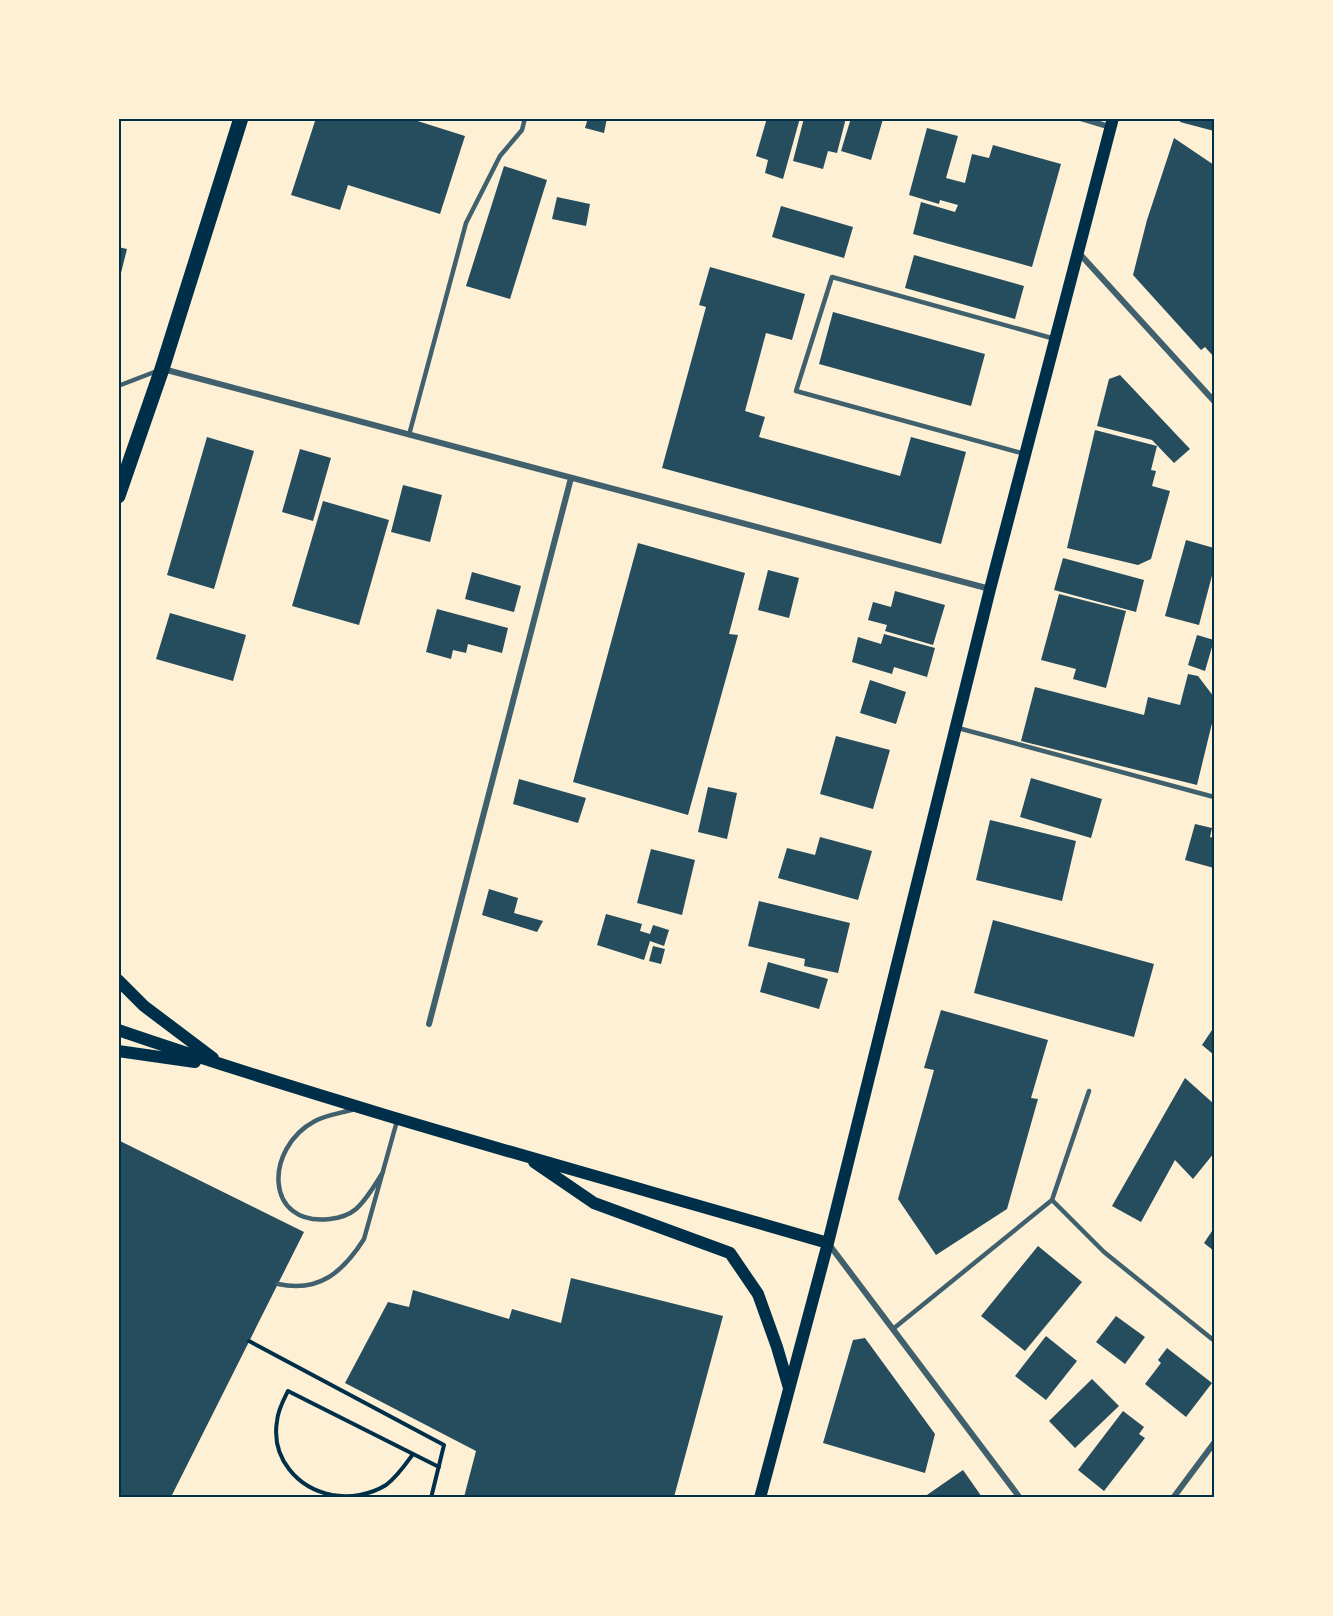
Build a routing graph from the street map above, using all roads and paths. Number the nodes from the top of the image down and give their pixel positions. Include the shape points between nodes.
1 (241, 118) edge
2 (525, 118) edge
3 (1080, 118) edge
4 (1112, 123) edge
5 (1078, 251) junction
6 (1055, 339) junction
7 (162, 369) junction
8 (118, 386) edge
9 (1215, 400) edge
10 (408, 435) junction
11 (1025, 454) junction
12 (571, 478) junction
13 (118, 496) edge
14 (990, 589) junction
15 (956, 727) junction
16 (1215, 797) edge
17 (118, 980) edge
18 (429, 1024) dead end
19 (118, 1030) edge
20 (118, 1051) edge
21 (224, 1066) junction
22 (1089, 1091) dead end
23 (361, 1107) junction
24 (398, 1118) junction
25 (523, 1155) junction
26 (383, 1172) junction
27 (1052, 1200) junction
28 (828, 1243) junction
29 (278, 1284) dead end
30 (894, 1329) junction
31 (1212, 1338) dead end
32 (249, 1341) dead end
33 (789, 1389) junction
34 (1215, 1443) edge
35 (413, 1454) junction
36 (439, 1467) junction
37 (431, 1497) edge
38 (760, 1497) edge
39 (1020, 1497) edge
40 (1173, 1497) edge

1 - 7 main road
2 - 10 lane via 522,130 500,156 466,223
3 - 4 street
4 - 5 main road
5 - 6 main road
5 - 9 street
6 - 11 main road
6 - 11 lane via 831,278 796,391
7 - 8 lane
7 - 10 street
7 - 13 main road
10 - 12 street
11 - 14 main road
12 - 14 street
12 - 18 street
14 - 15 main road
15 - 16 lane
15 - 28 main road
17 - 21 main road via 144,1006
19 - 21 main road
20 - 21 main road
21 - 23 main road
22 - 27 lane
23 - 24 main road
23 - 26 lane via 316,1120 298,1133 284,1151 278,1184 284,1201 299,1214 319,1221 355,1210
24 - 25 main road
24 - 26 lane
25 - 28 main road
25 - 33 main road via 594,1203 730,1253 758,1294
26 - 29 lane via 364,1239 343,1267 315,1284
27 - 30 lane
27 - 31 lane via 1104,1252
28 - 30 street
28 - 33 main road
30 - 39 street
32 - 36 path via 444,1445
33 - 38 main road
34 - 40 street
35 - 35 path via 288,1391 280,1407 276,1423 284,1462 299,1482 319,1492 342,1497 366,1494 398,1475
35 - 36 path
36 - 37 path

